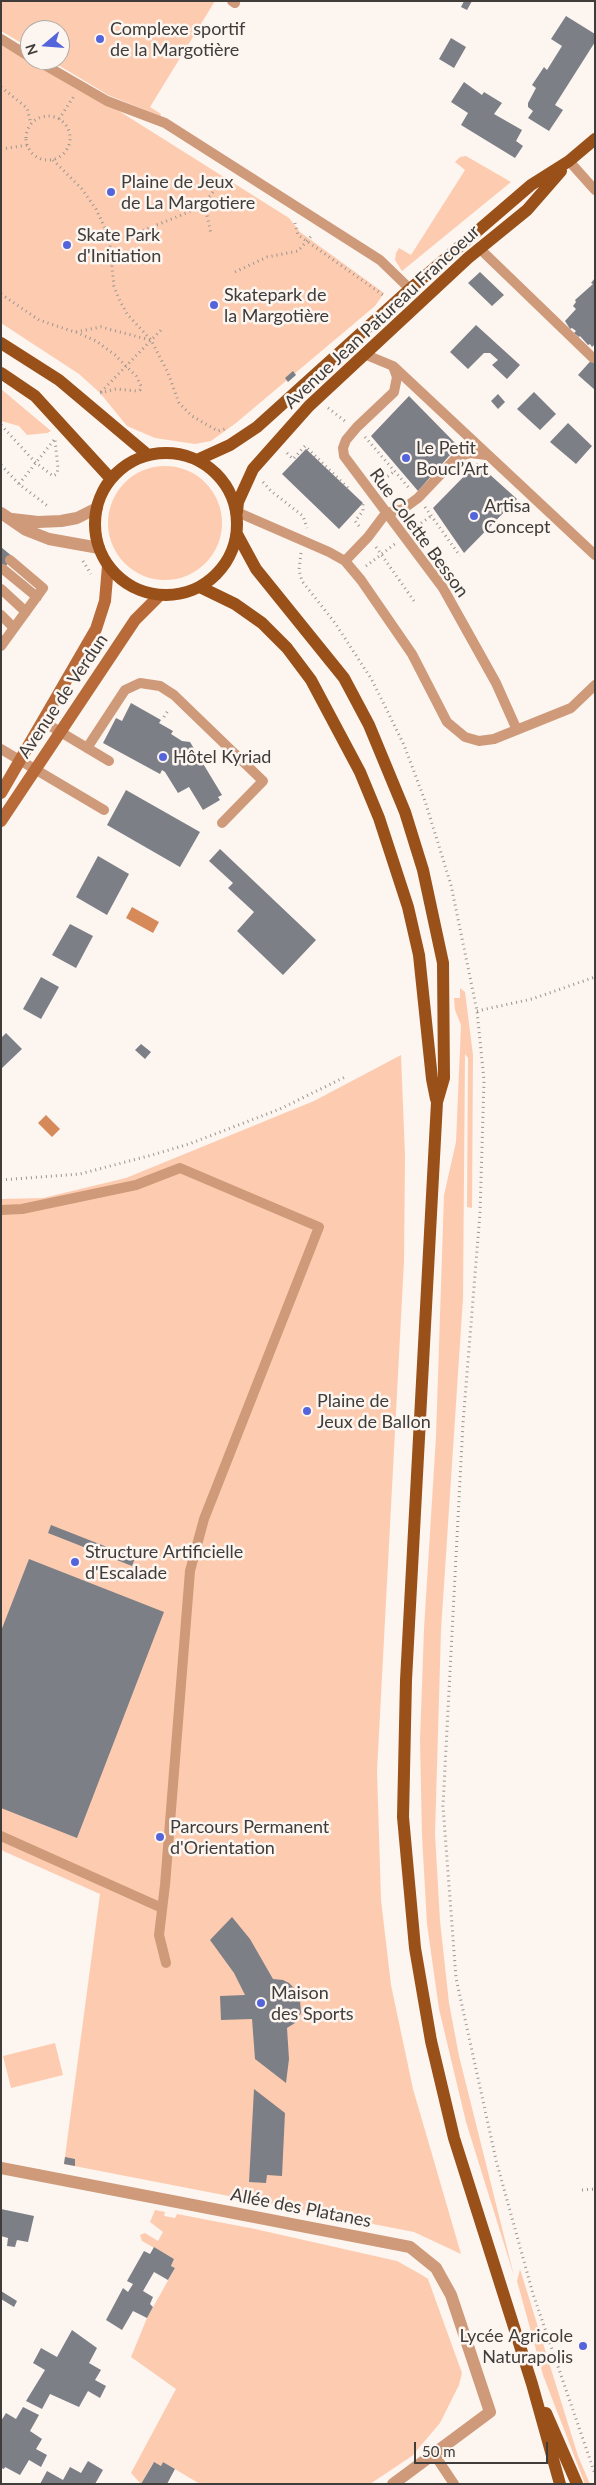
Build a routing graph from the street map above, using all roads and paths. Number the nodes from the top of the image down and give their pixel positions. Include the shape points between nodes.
1 (1, 39) edge
2 (20, 50) edge
3 (52, 70) edge
4 (1, 87) edge
5 (80, 87) junction
6 (59, 119) junction
7 (31, 125) junction
8 (595, 139) edge
9 (28, 145) junction
10 (1, 149) edge
11 (53, 160) junction
12 (569, 161) junction
13 (232, 166) junction
14 (595, 190) edge
15 (204, 201) junction
16 (321, 223) junction
17 (211, 234) dead end
18 (109, 236) junction
19 (479, 248) junction
20 (235, 272) dead end
21 (410, 289) junction
22 (1, 294) edge
23 (161, 330) dead end
24 (75, 332) junction
25 (151, 340) junction
26 (1, 343) edge
27 (364, 354) junction
28 (593, 358) dead end
29 (126, 366) junction
30 (393, 366) junction
31 (1, 373) edge
32 (324, 404) dead end
33 (1, 426) edge
34 (357, 427) junction
35 (218, 431) dead end
36 (282, 449) dead end
37 (148, 455) junction
38 (488, 456) junction
39 (197, 460) junction
40 (35, 462) junction
41 (1, 465) edge
42 (111, 479) junction
43 (19, 484) junction
44 (355, 494) dead end
45 (418, 498) junction
46 (97, 508) junction
47 (53, 509) dead end
48 (236, 512) junction
49 (386, 513) junction
50 (5, 516) edge
51 (237, 534) junction
52 (99, 548) junction
53 (460, 556) dead end
54 (595, 556) edge
55 (79, 558) dead end
56 (10, 560) dead end
57 (345, 561) junction
58 (108, 566) junction
59 (3, 569) dead end
60 (93, 579) dead end
61 (200, 587) junction
62 (1, 589) edge
63 (160, 595) junction
64 (37, 597) junction
65 (26, 612) junction
66 (1, 615) edge
67 (14, 628) junction
68 (2, 642) edge
69 (595, 685) edge
70 (42, 722) junction
71 (517, 730) junction
72 (60, 732) junction
73 (87, 748) junction
74 (1, 749) edge
75 (20, 760) junction
76 (109, 761) dead end
77 (36, 769) junction
78 (1, 793) edge
79 (104, 810) dead end
80 (1, 821) edge
81 (222, 823) dead end
82 (595, 977) edge
83 (346, 1077) dead end
84 (437, 1102) junction
85 (1, 1180) edge
86 (1, 1210) edge
87 (1, 1836) edge
88 (162, 1908) junction
89 (166, 1963) dead end
90 (1, 2168) edge
91 (595, 2189) edge
92 (582, 2190) dead end
93 (532, 2384) junction
94 (434, 2454) junction
95 (595, 2474) edge
96 (393, 2484) edge
97 (454, 2484) edge
98 (560, 2484) edge
99 (577, 2484) edge

1 - 2 lane
3 - 5 lane
4 - 7 path via 27,108
5 - 6 path
5 - 13 lane via 165,123
6 - 7 path via 47,116
6 - 11 path via 69,130 69,145 60,157
7 - 9 path via 26,138
8 - 12 main road, Avenue Jean Patureau Francoeur
9 - 10 path
9 - 11 path via 35,156
11 - 18 path via 91,202
12 - 14 lane
12 - 19 main road, Avenue Jean Patureau Francoeur via 527,210
12 - 21 main road, Avenue Jean Patureau Francoeur via 531,185
13 - 15 path
13 - 16 lane
15 - 17 path
15 - 18 path via 189,212 129,236
16 - 20 path via 298,251 267,257
16 - 21 lane via 380,260
18 - 25 path via 118,297 127,314
19 - 27 main road, Avenue Jean Patureau Francoeur
19 - 28 lane
21 - 39 main road, Avenue Jean Patureau Francoeur via 257,428
22 - 24 path via 39,320
23 - 25 path
24 - 25 path via 102,327
24 - 29 path via 96,341
25 - 29 path
25 - 35 path via 179,403 192,416
26 - 37 main road via 59,380
27 - 30 lane
27 - 48 main road, Avenue Jean Patureau Francoeur via 309,406 253,469
29 - 29 path via 100,393 116,389 140,390 136,376
30 - 34 lane, Rue Colette Besson via 397,377 394,392
30 - 38 lane
31 - 42 main road via 35,396
32 - 34 path
33 - 40 path
34 - 45 path
34 - 49 lane, Rue Colette Besson via 346,440 344,456
36 - 44 path via 293,458 304,446
37 - 39 main road via 179,454
37 - 42 main road via 118,471
38 - 45 lane via 470,452 457,457
38 - 54 lane
39 - 48 main road via 216,472 229,490
40 - 40 path via 55,439 57,474 53,476
40 - 43 path
41 - 43 path
42 - 46 main road
43 - 47 path
45 - 49 lane via 403,509
45 - 53 path
46 - 50 street via 77,518 55,522
46 - 52 main road via 95,528
48 - 51 main road
48 - 57 lane
49 - 57 lane
49 - 71 lane, Rue Colette Besson via 443,588 496,683
50 - 52 street via 26,530 49,539
51 - 61 main road via 230,555 218,574
51 - 84 main road via 256,569 344,678 369,725 405,812 425,879 443,963 444,1078
52 - 58 main road
55 - 60 path via 87,565
56 - 64 lane via 43,588
57 - 71 lane via 412,654 447,722 456,732 479,742
58 - 63 main road via 123,581 142,592
58 - 70 main road, Avenue de Verdun via 105,601 96,629
59 - 64 lane
61 - 63 main road via 181,594
61 - 84 main road via 235,604 262,623 288,648 311,680 360,772 408,907 418,955
62 - 65 lane
63 - 72 main road, Avenue de Verdun via 134,620
64 - 65 lane
65 - 67 lane
66 - 67 lane
67 - 68 lane
69 - 71 lane via 571,708
70 - 72 lane
70 - 75 main road, Avenue de Verdun
72 - 73 lane
72 - 77 main road, Avenue de Verdun
73 - 76 lane
73 - 81 lane via 126,690 140,683 160,686 174,695 263,781
74 - 75 lane
75 - 77 lane
75 - 78 main road, Avenue de Verdun
77 - 79 lane
77 - 80 main road, Avenue de Verdun
82 - 95 path via 532,999 477,1011 484,1080 480,1213 462,1423 443,1806 456,1978 496,2160 528,2275
83 - 85 path via 280,1109 144,1158 80,1174
84 - 93 main road via 406,1680 403,1817 414,1948 431,2041 454,2138
86 - 88 lane via 22,1209 136,1185 180,1168 318,1227 204,1519 190,1571
87 - 88 lane
88 - 89 lane via 159,1934
90 - 94 street, Allée des Platanes via 410,2247 436,2268 451,2295 490,2412
91 - 92 path
93 - 98 main road
93 - 99 main road
94 - 96 street
94 - 97 lane

